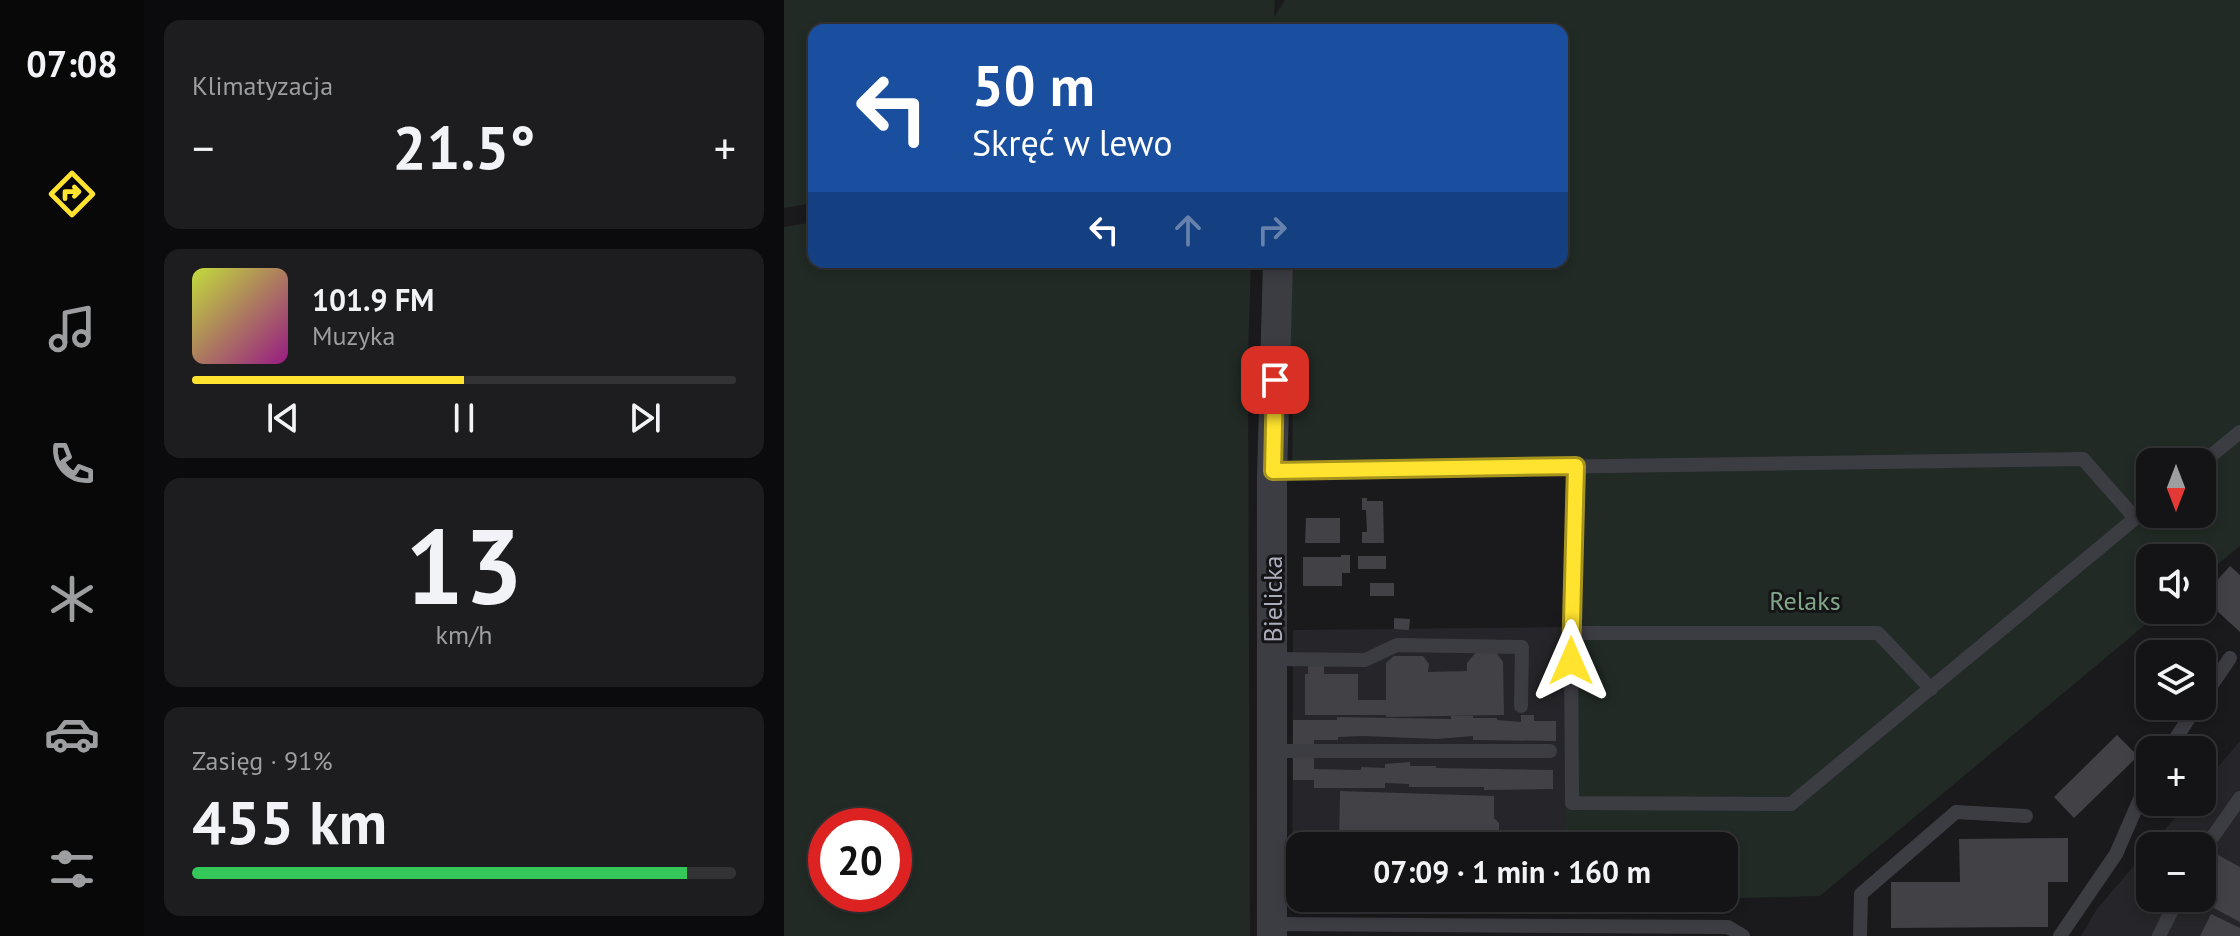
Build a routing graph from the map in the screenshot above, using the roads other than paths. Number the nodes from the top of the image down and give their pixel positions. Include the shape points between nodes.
1 (1278, 268) edge
2 (2240, 432) edge
3 (2216, 452) edge
4 (1576, 466) junction
5 (1273, 471) junction
6 (2135, 518) joint
7 (1571, 633) junction
8 (2230, 658) dead end
9 (1272, 659) junction
10 (2216, 678) edge
11 (1931, 689) junction
12 (1521, 706) dead end
13 (1271, 751) junction
14 (1550, 751) dead end
15 (2240, 798) edge
16 (2136, 808) edge
17 (2026, 816) dead end
18 (2216, 832) edge
19 (2171, 912) edge
20 (1272, 930) edge
21 (1743, 936) edge
22 (1860, 936) edge
23 (2060, 936) edge
24 (2159, 936) edge

1 - 5 street, Bielicka
2 - 3 lane
4 - 5 lane
4 - 6 lane via 2083,459
4 - 7 lane
5 - 9 street, Bielicka
6 - 11 lane
7 - 11 lane via 1878,633
7 - 11 lane via 1572,803 1791,804
8 - 10 lane
9 - 12 lane via 1365,660 1397,645 1522,647
9 - 13 street, Bielicka
13 - 14 lane
13 - 20 street, Bielicka
15 - 18 lane
16 - 23 lane via 2116,854
17 - 22 lane via 1956,812 1861,894
19 - 24 lane
20 - 21 lane via 1728,927

